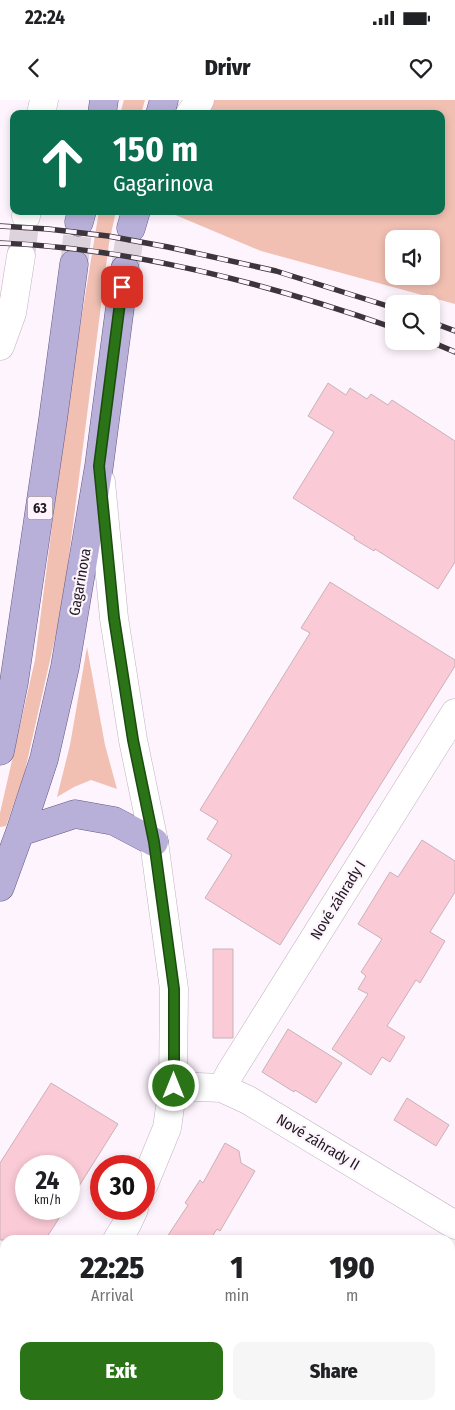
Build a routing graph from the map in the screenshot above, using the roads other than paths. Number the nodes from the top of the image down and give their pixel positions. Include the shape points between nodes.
1 (21, 256) tunnel mouth
2 (74, 264) tunnel mouth
3 (125, 269) tunnel mouth
4 (0, 346) edge
5 (99, 466) junction
6 (455, 713) edge
7 (0, 751) edge
8 (20, 832) junction
9 (154, 842) junction
10 (0, 887) edge
11 (174, 1086) junction
12 (222, 1088) junction
13 (155, 1157) edge
14 (129, 1220) edge
15 (455, 1224) edge
16 (120, 1235) edge

1 - 4 street via 12,313
2 - 7 main road, 63 via 14,682
3 - 5 main road, Gagarinova
5 - 8 main road, Gagarinova via 66,667 44,759
5 - 9 street via 114,618 133,740
6 - 12 street, Nové záhrady I
8 - 9 main road via 75,814 114,821
8 - 10 main road, Gagarinova
9 - 11 street via 174,989
11 - 12 street, Nové záhrady II
11 - 13 street via 167,1128
12 - 15 street, Nové záhrady II via 248,1100
14 - 16 street

